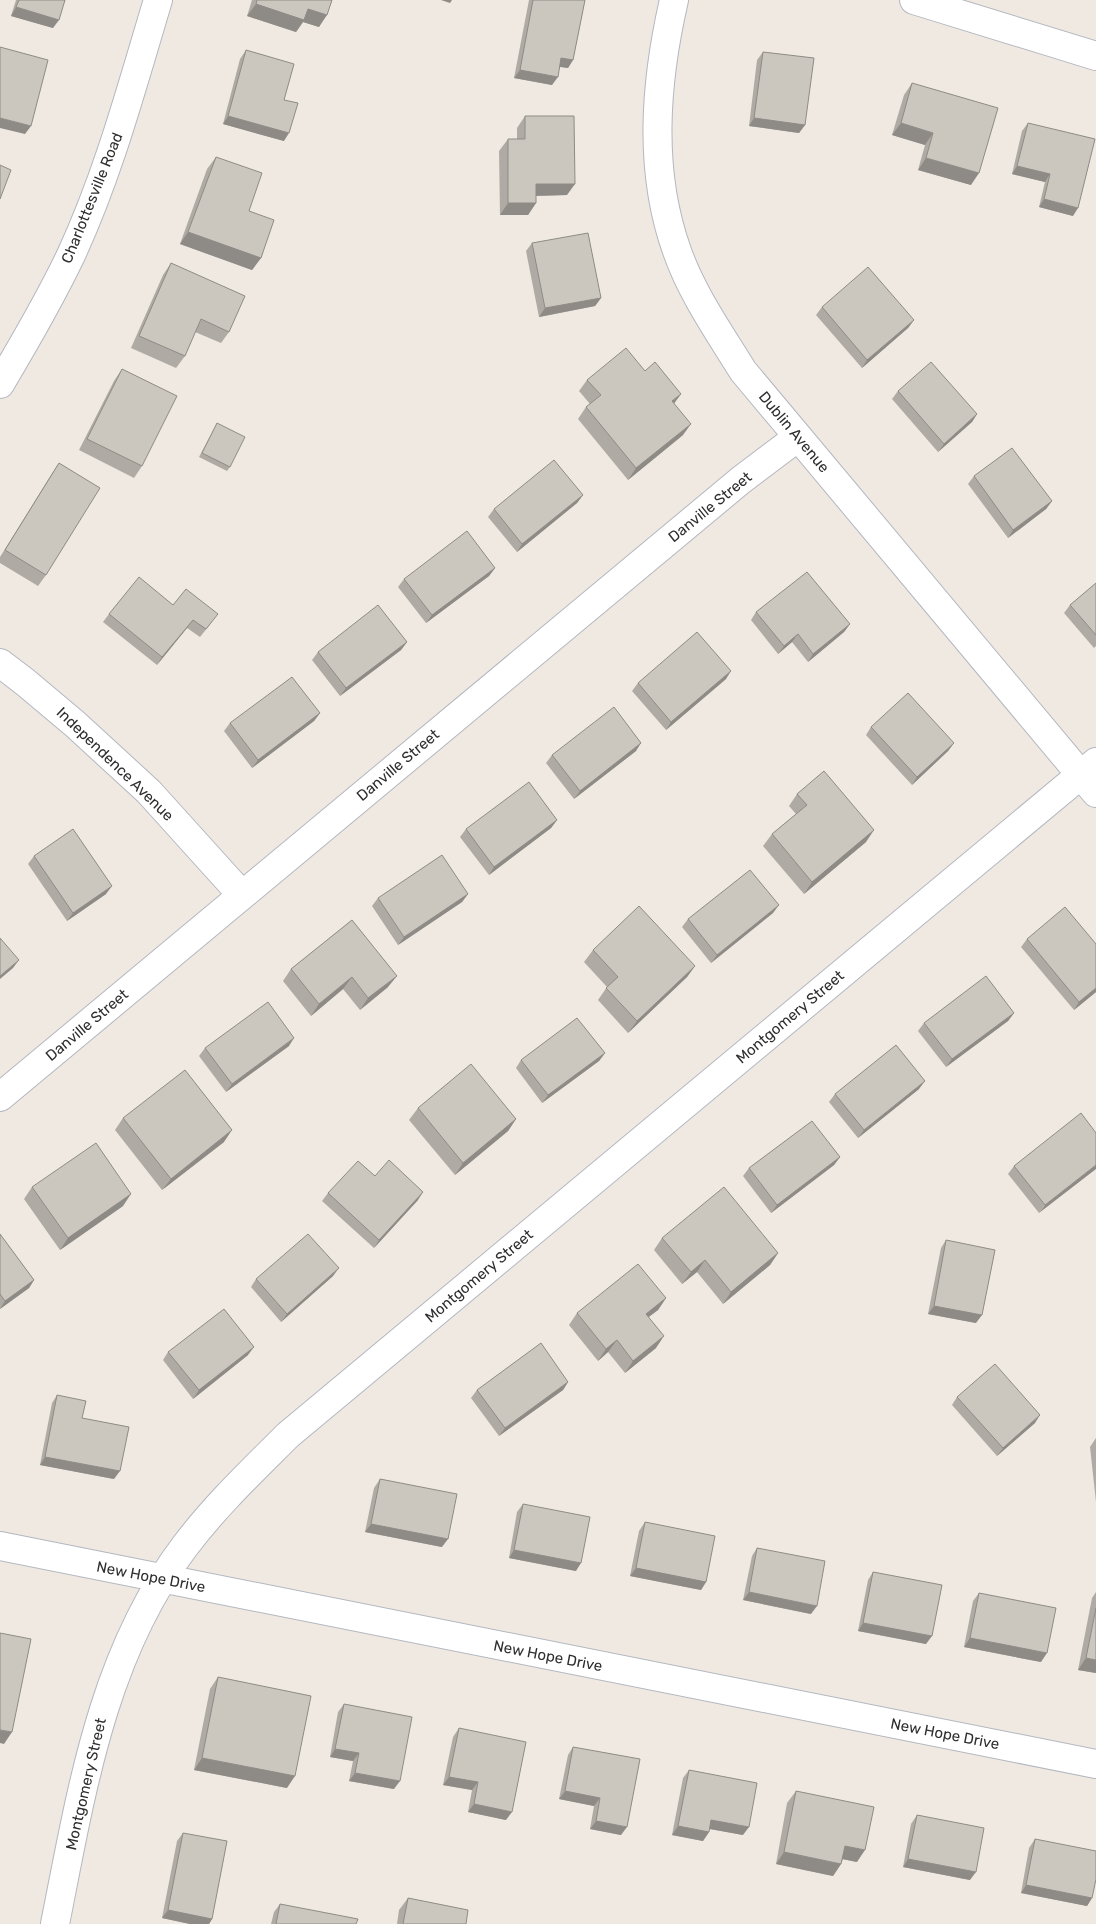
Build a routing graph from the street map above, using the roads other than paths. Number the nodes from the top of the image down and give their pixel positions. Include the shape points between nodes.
1 (158, 0) edge
2 (674, 0) edge
3 (914, 0) edge
4 (1096, 56) edge
5 (0, 384) edge
6 (798, 437) junction
7 (0, 663) edge
8 (1091, 777) edge
9 (242, 895) junction
10 (0, 1097) edge
11 (0, 1546) edge
12 (162, 1580) junction
13 (1096, 1764) edge
14 (55, 1924) edge

1 - 5 street, Charlottesville Road via 118,132 71,255
2 - 6 street, Dublin Avenue via 658,88 657,132 660,180 677,252 703,308 743,370
3 - 4 street
6 - 8 street, Dublin Avenue
6 - 9 street, Danville Street via 741,480
7 - 9 street, Independence Avenue via 75,724 149,792
8 - 12 street, Montgomery Street via 288,1435 222,1500
9 - 10 street, Danville Street
11 - 12 street, New Hope Drive
12 - 13 street, New Hope Drive
12 - 14 street, Montgomery Street via 132,1635 104,1709 85,1777

